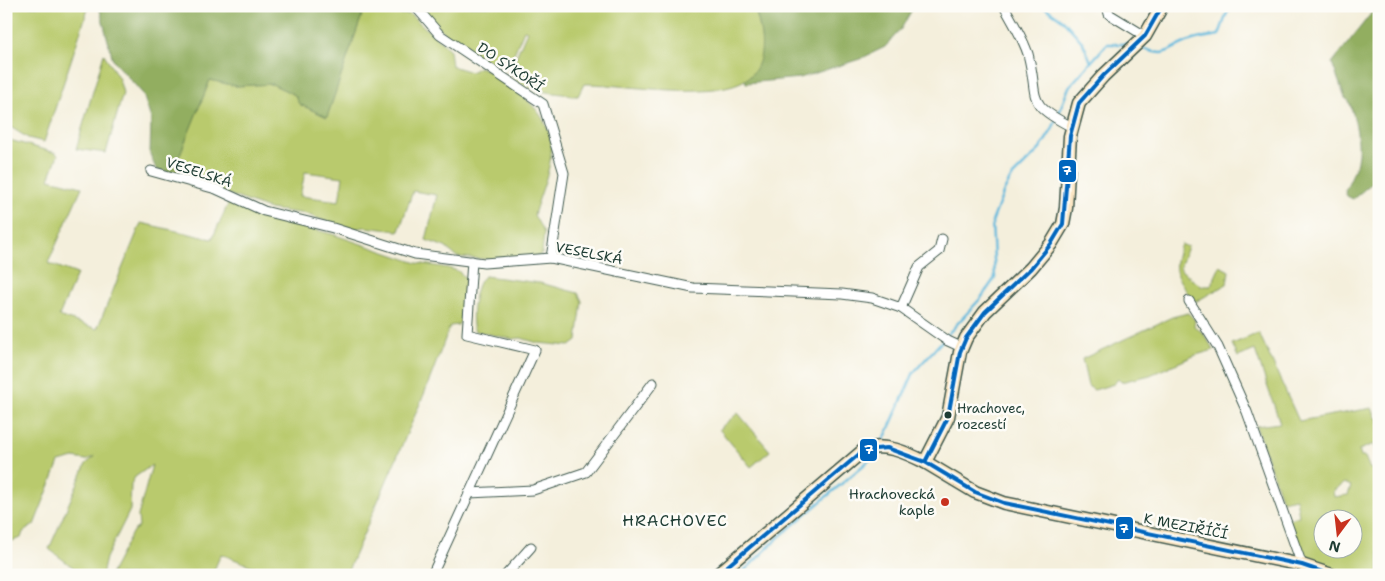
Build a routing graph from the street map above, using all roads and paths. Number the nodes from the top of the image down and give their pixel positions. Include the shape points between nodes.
1 (415, 6) edge
2 (1004, 6) edge
3 (1107, 6) edge
4 (1162, 6) edge
5 (1143, 39) junction
6 (1067, 125) junction
7 (151, 171) dead end
8 (942, 239) dead end
9 (551, 258) junction
10 (472, 261) junction
11 (1189, 301) dead end
12 (901, 308) junction
13 (961, 347) junction
14 (653, 383) dead end
15 (925, 462) junction
16 (469, 493) junction
17 (531, 547) dead end
18 (1302, 564) junction
19 (432, 575) edge
20 (506, 575) edge
21 (717, 575) edge
22 (1332, 575) edge

1 - 9 street, DO SÝKOŘÍ via 440,35 543,104 564,173
2 - 6 street via 1028,54 1037,103
3 - 5 street via 1109,14
4 - 5 street
5 - 6 street via 1079,103
6 - 13 street via 1066,208 1062,224 1051,244 985,312
7 - 10 street, VESELSKÁ via 216,190 264,211 333,228 415,254
8 - 12 street via 939,251 919,267
9 - 10 street, VESELSKÁ
9 - 12 street, VESELSKÁ via 692,288 842,294 872,298
10 - 16 street via 467,334 534,350
11 - 18 street via 1218,347 1247,412
12 - 13 street, VESELSKÁ
13 - 15 street via 948,417
14 - 16 street via 586,472 533,490
15 - 18 street, K MEZIŘÍČÍ via 975,492 1004,503
15 - 21 street, K MEZIŘÍČÍ via 881,447 867,449
16 - 19 street
17 - 20 street
18 - 22 street, K MEZIŘÍČÍ

